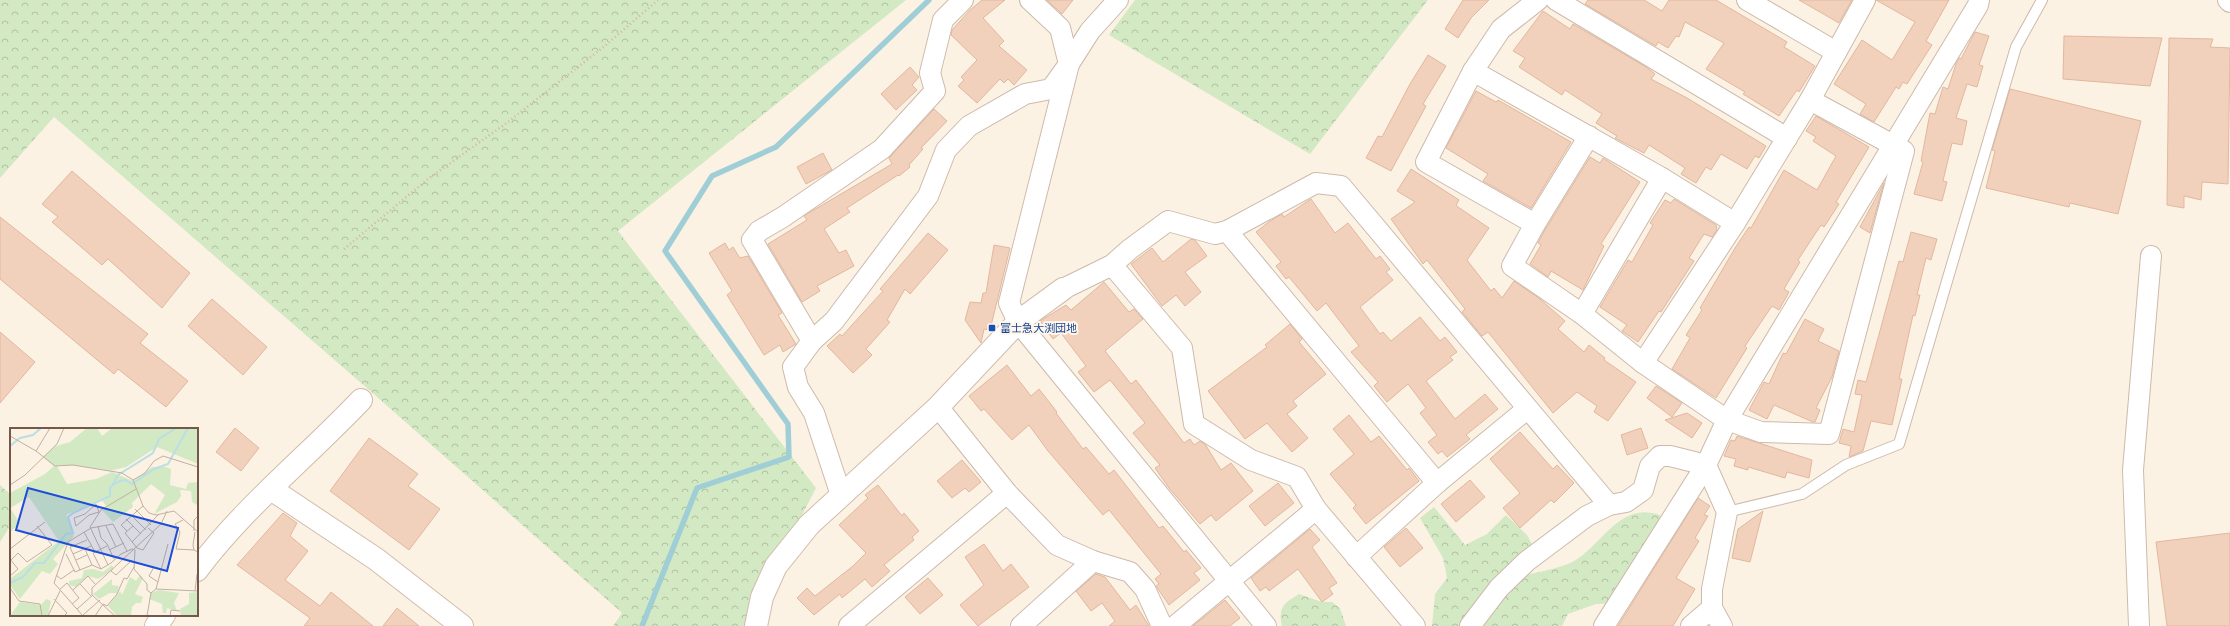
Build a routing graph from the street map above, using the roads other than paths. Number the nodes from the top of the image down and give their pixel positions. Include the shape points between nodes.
1 (963, 0) edge
2 (1030, 0) edge
3 (1118, 0) edge
4 (1538, 0) edge
5 (1556, 0) edge
6 (1747, 0) edge
7 (1865, 0) edge
8 (1979, 0) edge
9 (2042, 0) edge
10 (2228, 0) edge
11 (2230, 2) edge
12 (1836, 52) junction
13 (1069, 64) junction
14 (1473, 71) junction
15 (1810, 100) junction
16 (1589, 136) junction
17 (1787, 138) junction
18 (1894, 145) junction
19 (1662, 178) junction
20 (1735, 223) junction
21 (1535, 224) junction
22 (1227, 231) junction
23 (2151, 256) dead end
24 (1112, 265) junction
25 (1063, 289) joint
26 (1582, 314) junction
27 (1018, 322) junction
28 (812, 341) junction
29 (1643, 363) junction
30 (362, 400) dead end
31 (938, 407) junction
32 (1527, 409) junction
33 (1727, 420) junction
34 (1706, 465) junction
35 (1437, 483) junction
36 (271, 489) junction
37 (1007, 493) junction
38 (841, 495) junction
39 (1609, 505) junction
40 (1316, 509) junction
41 (1727, 512) junction
42 (1356, 557) junction
43 (1093, 561) junction
44 (198, 569) edge
45 (1230, 582) junction
46 (1712, 608) junction
47 (163, 616) edge
48 (156, 626) edge
49 (462, 626) edge
50 (756, 626) edge
51 (849, 626) edge
52 (1021, 626) edge
53 (1162, 626) edge
54 (1175, 626) edge
55 (1266, 626) edge
56 (1415, 626) edge
57 (1470, 626) edge
58 (1604, 626) edge
59 (1691, 626) edge
60 (1722, 626) edge
61 (2139, 626) edge

1 - 28 street via 943,20 930,73 935,91 882,148 796,209 758,231 752,240
2 - 13 street via 1060,28
3 - 13 street via 1090,31
4 - 14 street via 1501,29
5 - 17 street
6 - 12 street
7 - 12 street
8 - 18 street
9 - 41 lane via 2016,47 1899,444 1846,465 1802,494
10 - 11 street
12 - 15 street
13 - 27 street via 1009,303
13 - 28 street via 1051,89 1025,94 968,126 946,150 928,196 834,321
14 - 16 street
14 - 21 street via 1426,162
15 - 17 street
15 - 18 street
16 - 19 street
16 - 21 street
17 - 20 street
18 - 33 street
18 - 33 street via 1904,151 1829,434 1761,432
19 - 20 street
19 - 26 street
20 - 29 street
21 - 26 street via 1512,266
22 - 24 street via 1215,234 1168,222
22 - 32 street via 1316,183 1341,186
22 - 35 street
23 - 61 street via 2133,470
24 - 25 street
24 - 40 street via 1182,348 1194,424 1251,460 1297,477
25 - 27 street
26 - 29 street
27 - 31 street
27 - 45 street
28 - 38 street via 793,367 798,387 814,413
29 - 33 street
30 - 36 street
31 - 37 street
31 - 38 street
32 - 35 street
32 - 39 street
33 - 34 street
34 - 39 street via 1660,456 1650,466 1643,490 1626,502
34 - 41 street
34 - 58 street
35 - 42 street
36 - 44 street via 212,550
36 - 49 street via 376,559
37 - 43 street via 1057,545
37 - 51 street
38 - 50 street via 809,525 776,566 762,597
39 - 57 street via 1587,516 1527,561 1499,588
40 - 42 street
40 - 45 street
41 - 46 street via 1712,589
42 - 56 street
43 - 52 street
43 - 53 street via 1130,572 1145,589
45 - 54 street
45 - 55 street
46 - 59 street
46 - 60 street
47 - 48 street

